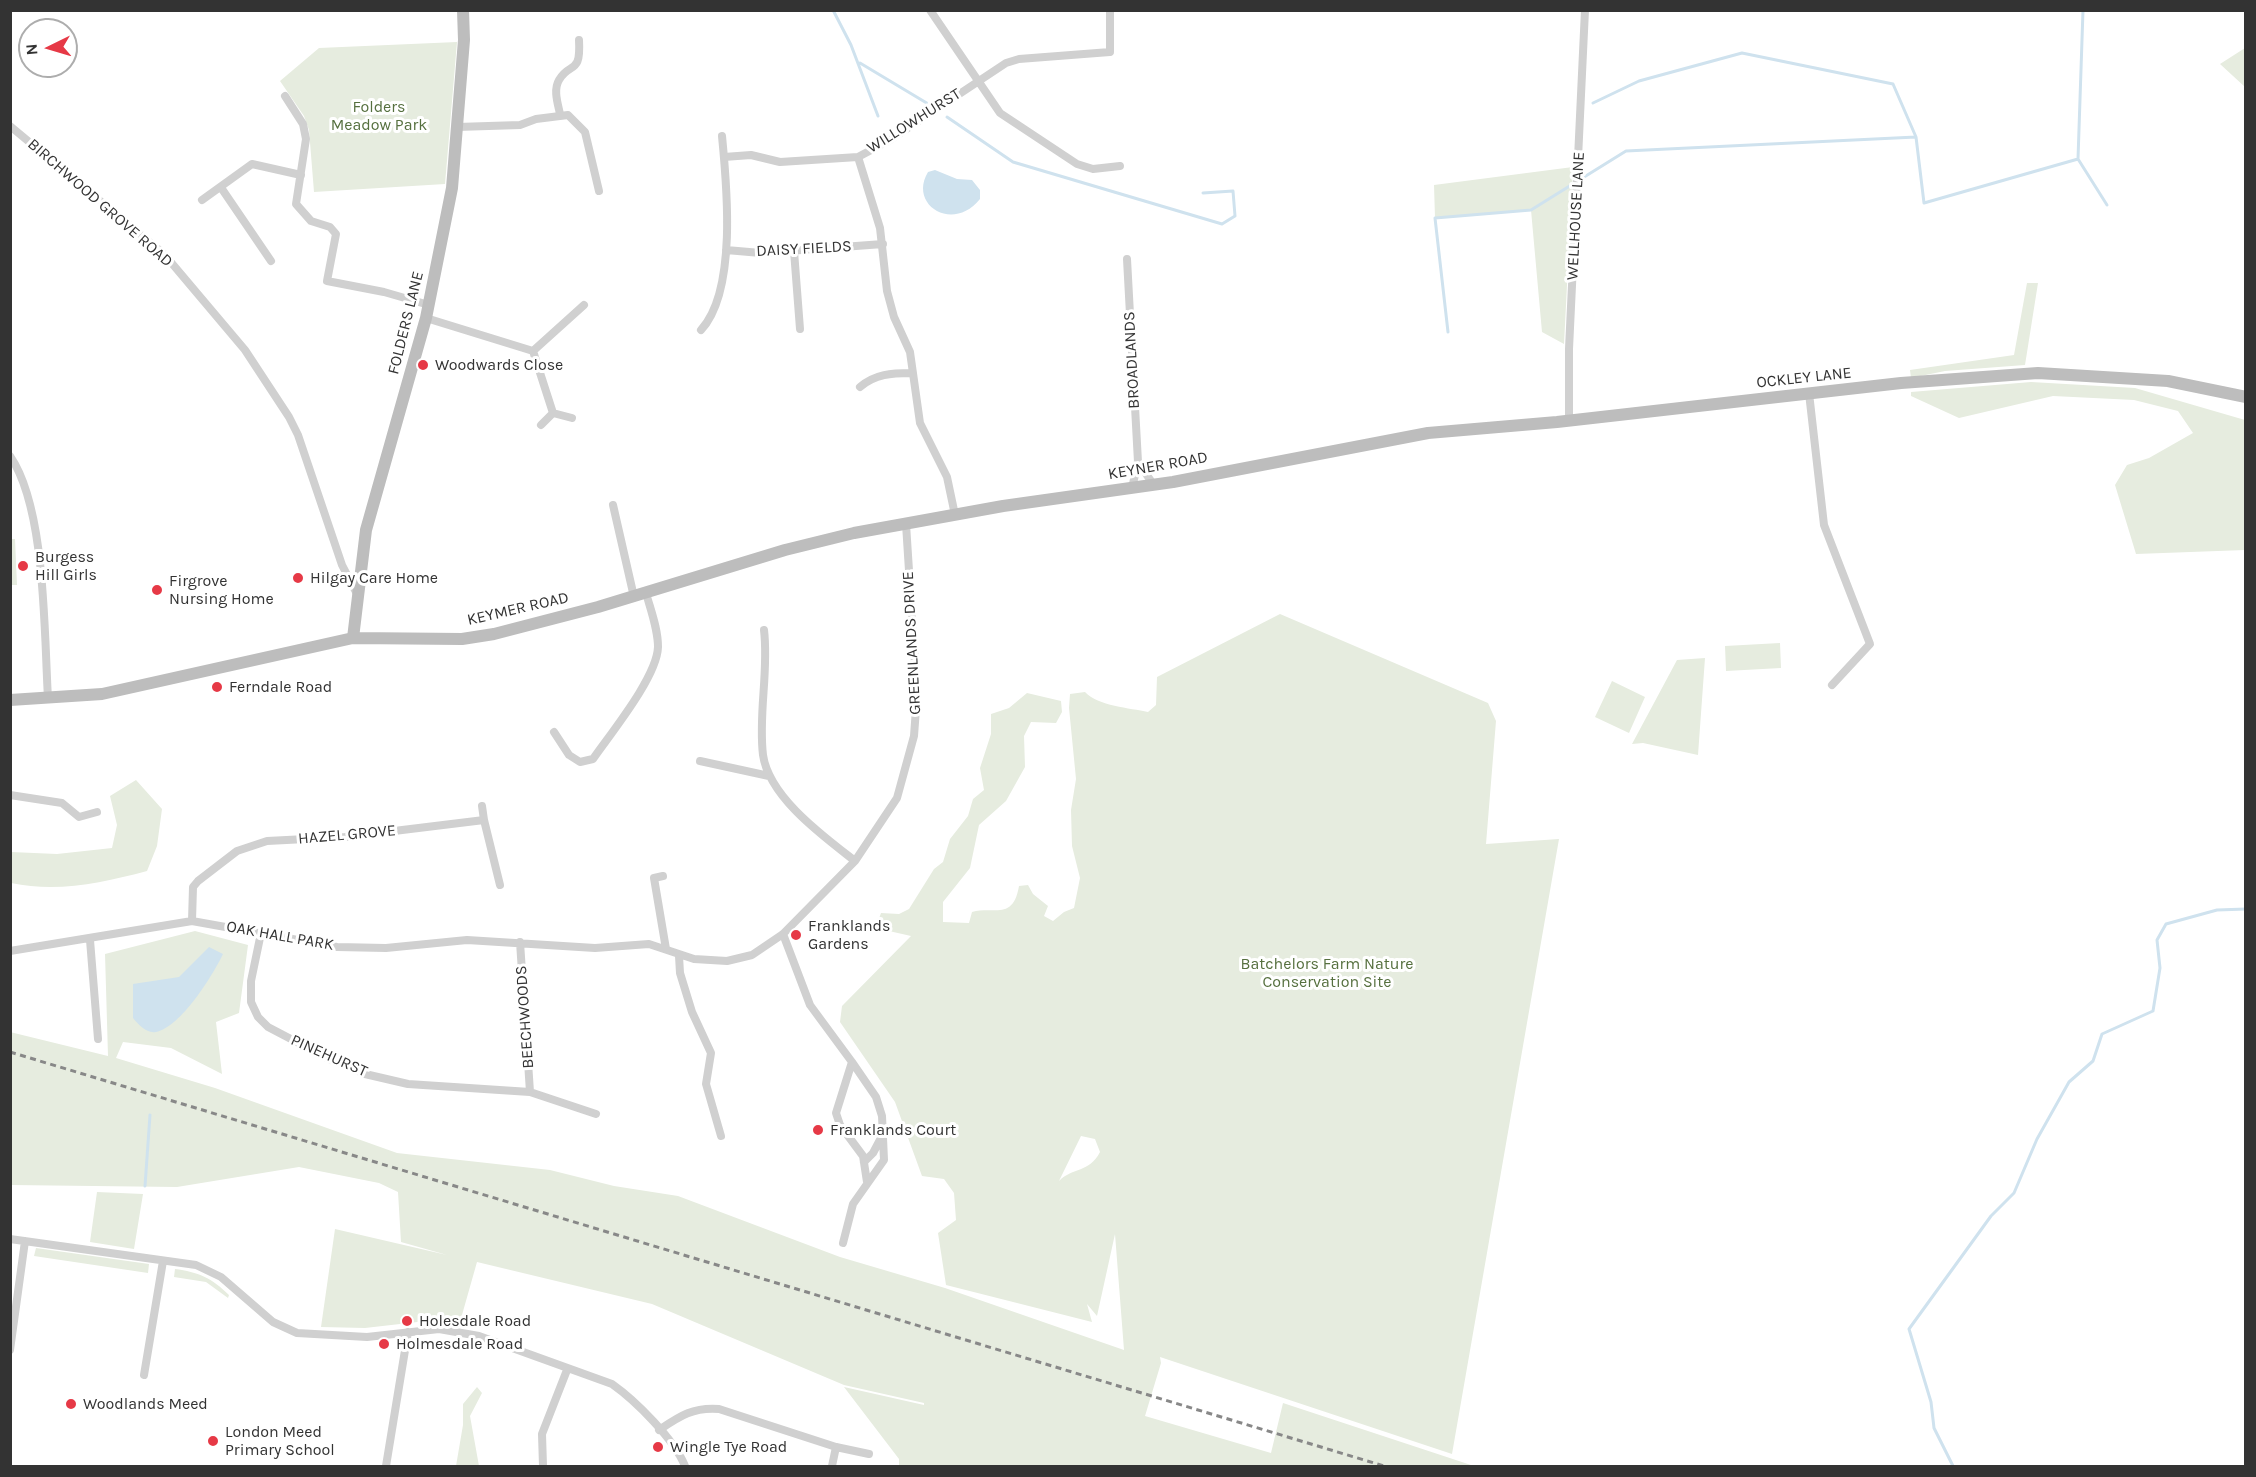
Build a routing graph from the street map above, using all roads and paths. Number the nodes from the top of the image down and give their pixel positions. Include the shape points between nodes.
1 (463, 10) edge
2 (930, 10) edge
3 (1110, 10) edge
4 (1585, 10) edge
5 (579, 40) dead end
6 (976, 81) junction
7 (285, 96) dead end
8 (560, 114) junction
9 (10, 126) edge
10 (457, 127) junction
11 (722, 136) dead end
12 (724, 157) junction
13 (858, 157) junction
14 (1120, 166) dead end
15 (301, 175) junction
16 (222, 189) junction
17 (599, 191) dead end
18 (202, 200) dead end
19 (883, 244) junction
20 (726, 250) junction
21 (794, 251) junction
22 (1126, 259) dead end
23 (271, 261) dead end
24 (429, 305) junction
25 (584, 305) dead end
26 (426, 318) junction
27 (800, 329) dead end
28 (701, 330) dead end
29 (533, 351) junction
30 (911, 373) junction
31 (860, 387) dead end
32 (1809, 393) junction
33 (2246, 397) edge
34 (553, 413) junction
35 (572, 417) dead end
36 (1569, 421) junction
37 (541, 425) dead end
38 (1367, 444) joint
39 (10, 456) edge
40 (1138, 462) junction
41 (1153, 484) junction
42 (1132, 488) junction
43 (613, 506) dead end
44 (955, 515) junction
45 (906, 524) junction
46 (357, 594) junction
47 (640, 595) junction
48 (764, 630) dead end
49 (353, 638) junction
50 (1832, 685) dead end
51 (48, 698) junction
52 (10, 700) edge
53 (554, 732) dead end
54 (700, 762) dead end
55 (769, 776) junction
56 (10, 795) edge
57 (482, 806) dead end
58 (97, 812) dead end
59 (484, 820) junction
60 (855, 861) junction
61 (663, 876) dead end
62 (500, 885) dead end
63 (192, 921) junction
64 (261, 933) junction
65 (783, 934) junction
66 (90, 940) junction
67 (520, 942) junction
68 (591, 948) joint
69 (666, 949) junction
70 (10, 951) edge
71 (679, 956) junction
72 (98, 1039) dead end
73 (852, 1062) junction
74 (530, 1092) junction
75 (596, 1114) dead end
76 (721, 1136) dead end
77 (882, 1136) junction
78 (864, 1162) junction
79 (867, 1182) junction
80 (10, 1239) edge
81 (25, 1241) junction
82 (843, 1242) dead end
83 (163, 1261) junction
84 (408, 1332) junction
85 (10, 1350) edge
86 (567, 1370) junction
87 (144, 1376) dead end
88 (659, 1430) junction
89 (836, 1447) junction
90 (869, 1454) dead end
91 (386, 1467) edge
92 (543, 1467) edge
93 (685, 1467) edge
94 (832, 1467) edge

1 - 10 street, FOLDERS LANE
2 - 6 street
3 - 6 street, WILLOWHURST via 1110,52 1019,59
4 - 36 street, WELLHOUSE LANE
5 - 8 street via 576,65 559,80
6 - 13 street, WILLOWHURST via 890,140
6 - 14 street via 1000,113 1077,164 1093,169
7 - 15 street via 303,124 306,152
8 - 10 street via 520,125
8 - 17 street via 568,116 585,132
9 - 46 street, BIRCHWOOD GROVE ROAD via 164,254 245,350 298,435 342,565
10 - 24 street, FOLDERS LANE via 452,188
11 - 12 street
12 - 13 street via 751,155 780,162
12 - 20 street
13 - 19 street, WILLOWHURST
15 - 16 street via 252,164
15 - 24 street via 296,204 310,221 330,227 336,234 327,281
16 - 18 street
16 - 23 street
19 - 21 street, DAISY FIELDS
19 - 30 street, WILLOWHURST via 886,291 909,352
20 - 21 street, DAISY FIELDS
20 - 28 street via 711,318
21 - 27 street
22 - 40 street, BROADLANDS
24 - 26 street, FOLDERS LANE
25 - 29 street
26 - 29 street
26 - 46 street, FOLDERS LANE via 366,530
29 - 34 street
30 - 31 street via 886,373
30 - 44 street, WILLOWHURST via 920,423 947,477
32 - 33 street, OCKLEY LANE via 2037,373 2168,381
32 - 36 street, OCKLEY LANE
32 - 50 street via 1824,525 1870,644
34 - 35 street
34 - 37 street
36 - 38 street, OCKLEY LANE via 1428,433
38 - 41 street, KEYNER ROAD
39 - 51 street via 29,494 40,567
40 - 41 street
40 - 42 street, BROADLANDS
41 - 42 street, KEYNER ROAD
42 - 44 street, KEYNER ROAD
43 - 47 street
44 - 45 street, KEYMER ROAD
45 - 47 street, KEYMER ROAD via 785,550
45 - 60 street, GREENLANDS DRIVE via 917,695 914,736 897,798
46 - 49 street, FOLDERS LANE
47 - 49 street, KEYMER ROAD via 473,637
47 - 53 street via 657,632 658,650 651,673 593,759 580,762 568,755
48 - 55 street via 763,755
49 - 51 street, KEYMER ROAD via 153,684
51 - 52 street, KEYMER ROAD
54 - 55 street
55 - 60 street via 784,799
56 - 58 street via 62,803 79,818
57 - 59 street
59 - 62 street
59 - 63 street, HAZEL GROVE via 345,837 267,841 237,851 194,887
60 - 65 street, GREENLANDS DRIVE
61 - 69 street via 654,878
63 - 64 street, OAK HALL PARK
63 - 66 street, OAK HALL PARK
64 - 67 street, OAK HALL PARK via 337,947 386,948 467,940
64 - 74 street, PINEHURST via 251,981 251,1002 268,1027 329,1059 376,1077 408,1084
65 - 71 street, GREENLANDS DRIVE via 752,955 727,961
65 - 73 street via 810,1005
66 - 70 street, OAK HALL PARK
66 - 72 street
67 - 68 street, OAK HALL PARK
67 - 74 street, BEECHWOODS
68 - 69 street, GREENLANDS DRIVE via 649,944
69 - 71 street, GREENLANDS DRIVE
71 - 76 street via 692,1012 711,1053 705,1084
73 - 77 street via 876,1097 882,1116
73 - 78 street via 836,1113
74 - 75 street, PINEHURST
77 - 78 street
77 - 79 street via 884,1160
78 - 79 street
79 - 82 street via 853,1204
80 - 81 street
81 - 83 street
81 - 85 street
83 - 84 street via 196,1265 221,1277 273,1322 297,1333 367,1337
83 - 87 street
84 - 86 street via 439,1329 470,1334
84 - 91 street
86 - 88 street via 612,1384
86 - 92 street via 542,1434
88 - 89 street via 684,1413 702,1407
88 - 93 street
89 - 90 street
89 - 94 street

